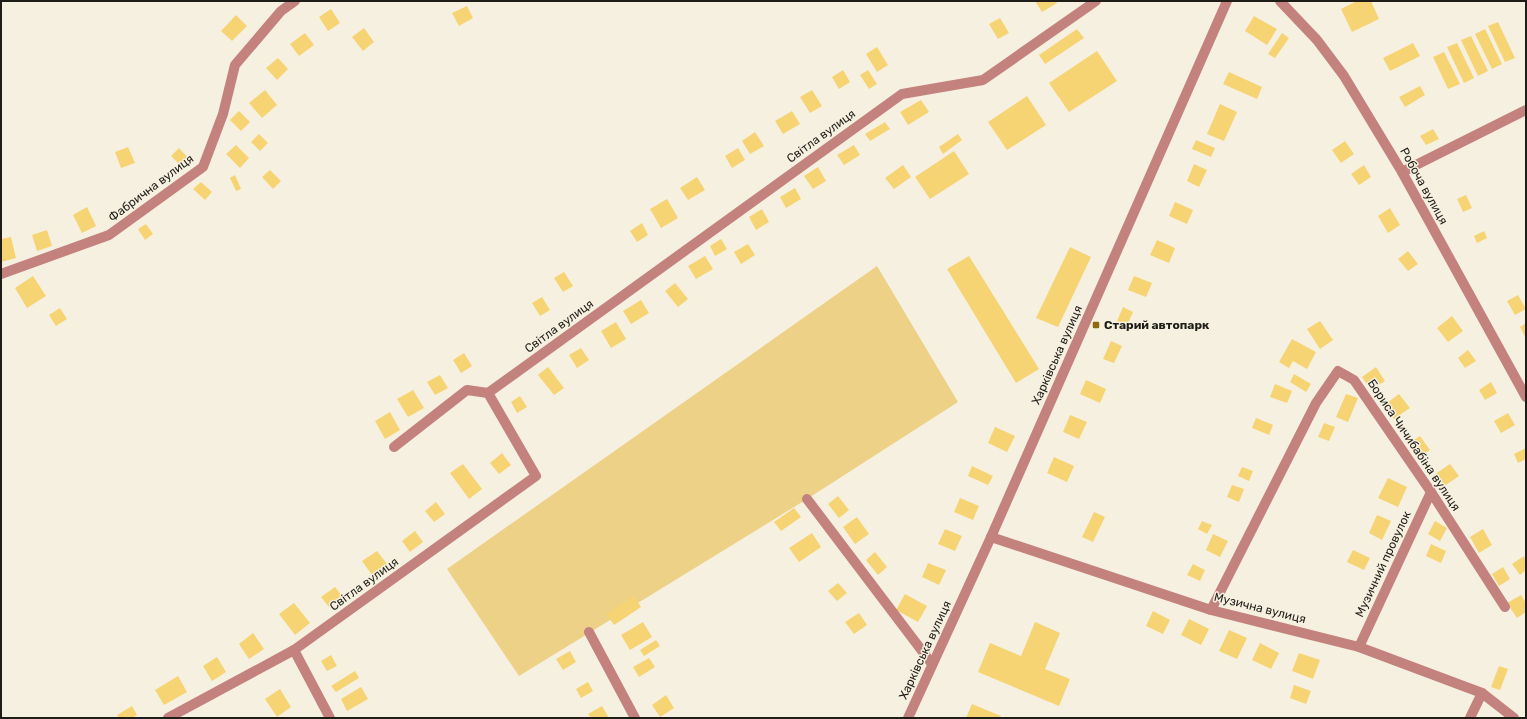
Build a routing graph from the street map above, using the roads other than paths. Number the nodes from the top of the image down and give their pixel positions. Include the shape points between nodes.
1 (295, 1) edge
2 (1096, 1) edge
3 (1226, 1) edge
4 (1280, 1) edge
5 (1526, 110) edge
6 (1402, 172) junction
7 (1, 274) edge
8 (488, 393) junction
9 (1526, 397) edge
10 (394, 447) dead end
11 (1431, 492) junction
12 (807, 499) dead end
13 (991, 537) junction
14 (1505, 607) dead end
15 (1211, 610) junction
16 (589, 632) dead end
17 (1359, 647) junction
18 (294, 650) junction
19 (932, 664) junction
20 (1482, 693) junction
21 (168, 718) edge
22 (330, 718) edge
23 (635, 718) edge
24 (908, 718) edge
25 (1470, 718) edge
26 (1514, 718) edge

1 - 7 street, Фабрична вулиця via 281,11 235,65 223,114 203,167 109,235
2 - 8 street, Світла вулиця via 983,80 902,94
3 - 13 street, Харківська вулиця
4 - 6 street, Робоча вулиця via 1317,40 1344,76
5 - 6 street
6 - 9 street, Робоча вулиця
8 - 10 street via 467,390
8 - 18 street, Світла вулиця via 536,476
11 - 14 street, Бориса Чичибабіна вулиця
11 - 15 street, Бориса Чичибабіна вулиця via 1354,380 1338,371 1316,403
11 - 17 street, Музичний провулок
12 - 19 street
13 - 15 street, Музична вулиця
13 - 19 street, Харківська вулиця
15 - 17 street, Музична вулиця
16 - 23 street
17 - 20 street, Музична вулиця
18 - 21 street, Світла вулиця
18 - 22 street
19 - 24 street, Харківська вулиця
20 - 25 street
20 - 26 street, Музична вулиця

